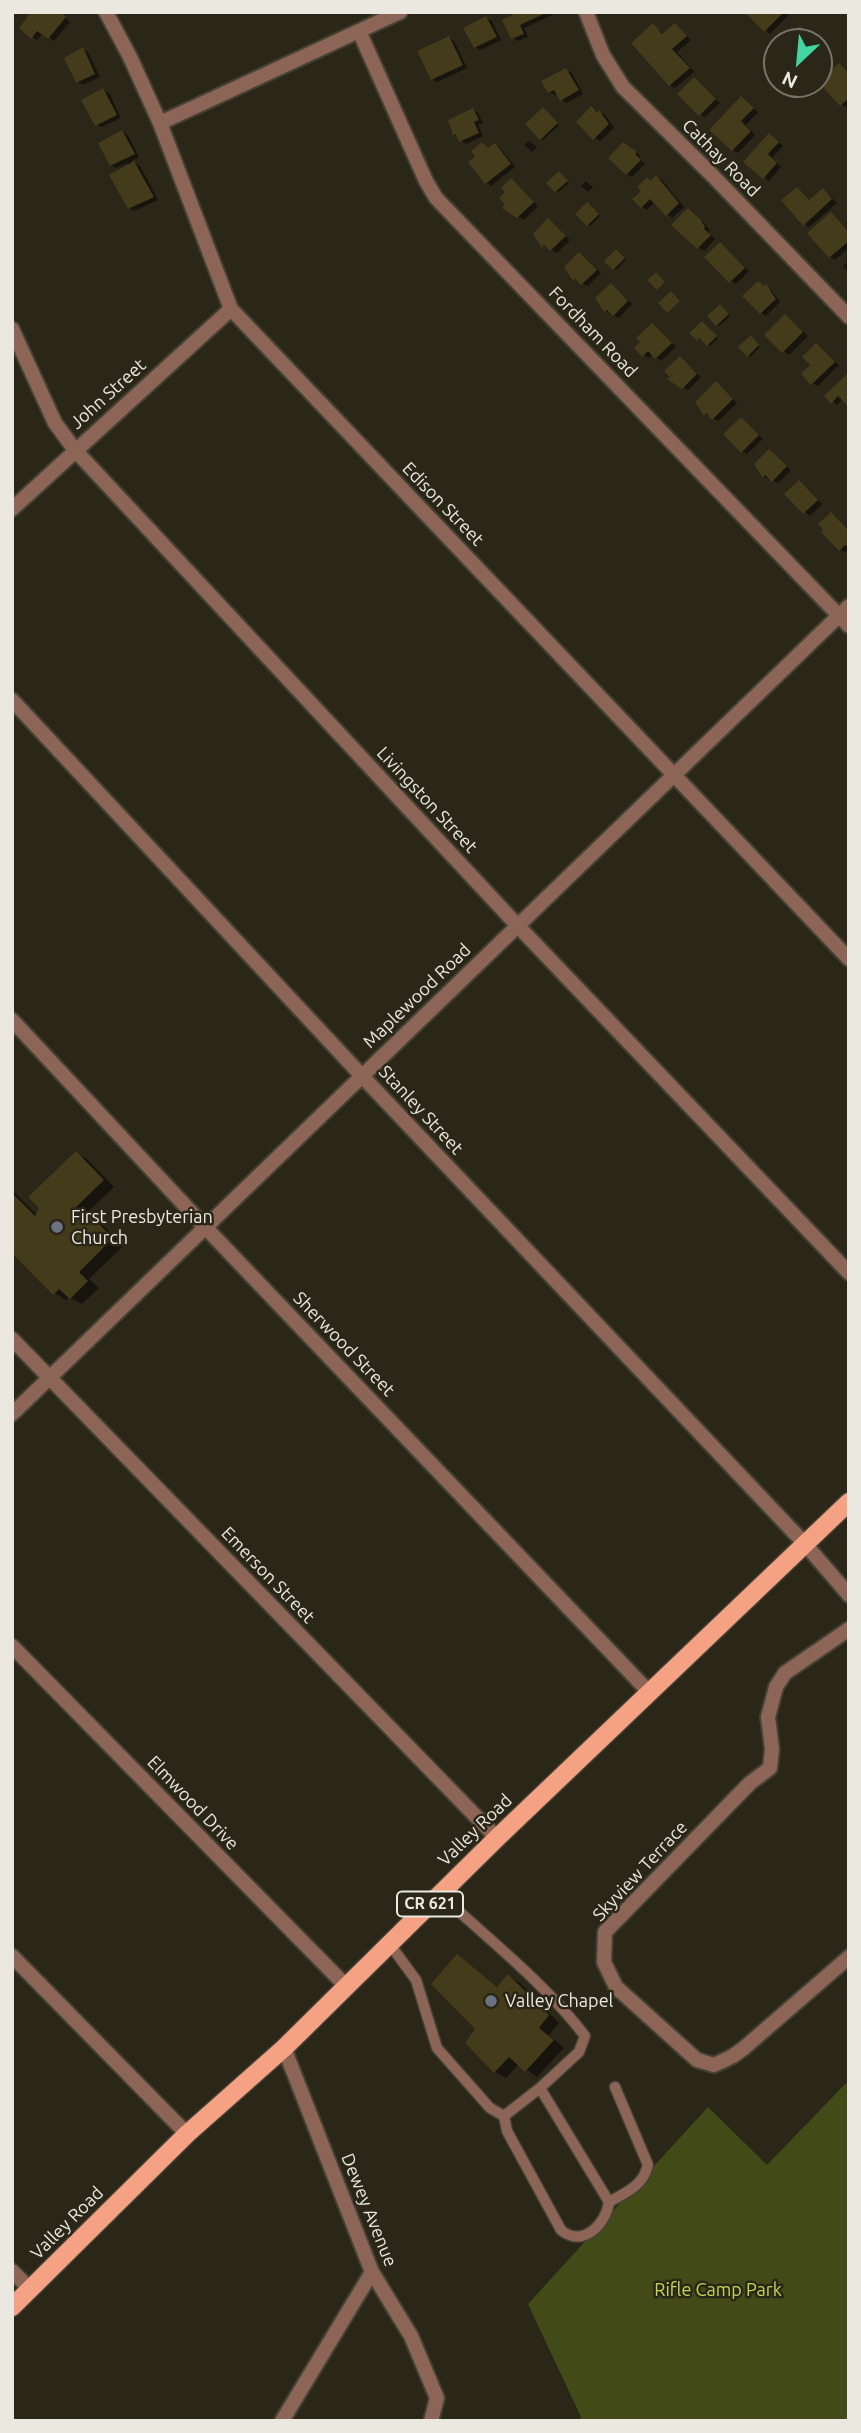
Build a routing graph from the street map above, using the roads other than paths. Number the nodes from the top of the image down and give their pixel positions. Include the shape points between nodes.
1 (106, 12) edge
2 (400, 12) edge
3 (586, 12) edge
4 (359, 31) junction
5 (160, 122) junction
6 (231, 309) junction
7 (849, 317) edge
8 (12, 329) edge
9 (75, 450) junction
10 (12, 509) edge
11 (846, 616) edge
12 (12, 700) edge
13 (674, 775) junction
14 (517, 925) junction
15 (849, 960) edge
16 (12, 1020) edge
17 (362, 1076) junction
18 (206, 1228) junction
19 (846, 1266) edge
20 (12, 1339) edge
21 (50, 1379) junction
22 (12, 1414) edge
23 (849, 1502) edge
24 (805, 1544) junction
25 (849, 1595) edge
26 (849, 1629) edge
27 (12, 1646) edge
28 (649, 1692) junction
29 (497, 1838) junction
30 (440, 1894) junction
31 (387, 1945) junction
32 (12, 1956) edge
33 (849, 1957) edge
34 (346, 1986) junction
35 (284, 2048) junction
36 (615, 2087) dead end
37 (540, 2088) junction
38 (504, 2116) junction
39 (187, 2134) junction
40 (609, 2202) junction
41 (12, 2271) edge
42 (372, 2272) junction
43 (30, 2289) junction
44 (12, 2306) edge
45 (282, 2421) edge
46 (430, 2421) edge

1 - 5 street, Edison Street
2 - 4 street
3 - 7 street, Cathay Road via 603,55 623,87
4 - 5 street
4 - 11 street, Fordham Road via 436,198
5 - 6 street, Edison Street
6 - 9 street, John Street
6 - 13 street, Edison Street
8 - 9 street, Livingston Street via 55,423
9 - 10 street, John Street
9 - 14 street, Livingston Street
11 - 13 street, Maplewood Road
12 - 17 street, Stanley Street
13 - 14 street, Maplewood Road
13 - 15 street, Edison Street
14 - 17 street, Maplewood Road
14 - 19 street, Livingston Street
16 - 18 street, Sherwood Street
17 - 18 street, Maplewood Road
17 - 24 street, Stanley Street
18 - 21 street, Maplewood Road
18 - 28 street, Sherwood Street
20 - 21 street, Emerson Street
21 - 22 street, Maplewood Road
21 - 29 street, Emerson Street
23 - 24 main road, Valley Road / CR 621
24 - 25 street
24 - 28 main road, Valley Road / CR 621
26 - 33 street, Skyview Terrace via 785,1673 768,1717 770,1768 605,1932 604,1962 616,1987 637,2008 697,2060 714,2064 744,2048
27 - 34 street, Elmwood Drive
28 - 29 main road, Valley Road / CR 621
29 - 30 main road, Valley Road / CR 621
30 - 31 main road, Valley Road / CR 621
30 - 37 lane via 511,1957 585,2036 579,2052
31 - 34 main road, Valley Road / CR 621
31 - 38 lane via 416,1980 437,2048 490,2108
32 - 39 street
34 - 35 main road, Valley Road / CR 621
35 - 39 main road, Valley Road / CR 621
35 - 42 street, Dewey Avenue
36 - 40 lane via 648,2165 638,2186
37 - 38 lane
37 - 40 lane
38 - 40 lane via 507,2131 568,2236 588,2236 608,2212
39 - 43 main road, Valley Road / CR 621
41 - 43 street
42 - 45 street
42 - 46 street, Dewey Avenue via 411,2336 437,2398
43 - 44 main road, Valley Road / CR 621

